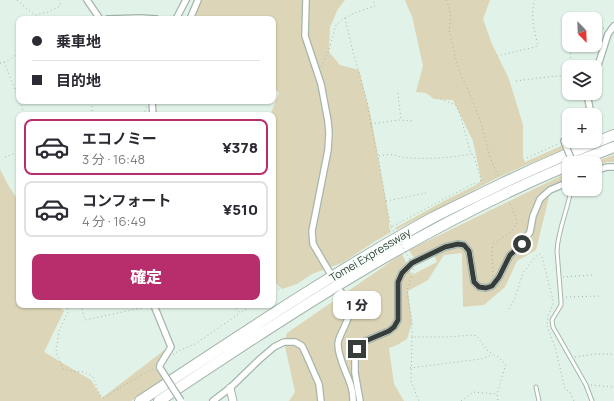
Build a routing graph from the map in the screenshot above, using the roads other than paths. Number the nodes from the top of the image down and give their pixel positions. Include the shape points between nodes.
1 (87, 0) edge
2 (186, 0) edge
3 (198, 0) edge
4 (306, 0) edge
5 (98, 16) edge
6 (178, 16) edge
7 (191, 16) edge
8 (613, 27) edge
9 (600, 60) edge
10 (614, 135) edge
11 (614, 146) edge
12 (590, 156) edge
13 (614, 167) edge
14 (562, 168) edge
15 (602, 169) edge
16 (562, 185) edge
17 (570, 196) edge
18 (330, 273) dead end
19 (341, 292) dead end
20 (155, 308) edge
21 (536, 387) dead end
22 (230, 388) junction
23 (140, 401) edge
24 (159, 401) edge
25 (181, 401) edge
26 (213, 401) edge
27 (233, 401) edge
28 (321, 401) edge
29 (353, 401) edge
30 (360, 401) edge
31 (539, 401) edge
32 (592, 401) edge

1 - 5 street
2 - 6 street
3 - 7 street
4 - 18 street via 305,36 321,84 329,133 312,231 313,244
8 - 9 street via 608,34
10 - 23 highway, Tomei Expressway via 534,169 433,218 307,292
11 - 12 highway
13 - 15 street
14 - 24 highway, Tomei Expressway via 487,202 387,256 306,305
16 - 30 street via 550,190 540,199 530,232 510,255 492,286 479,287 474,282 469,251 464,245 458,244 445,247 412,263 402,273 398,282 398,320 394,327 363,342 357,349 355,373
17 - 32 lane via 557,244 561,305 552,320 553,327 586,385
19 - 29 street via 351,312 338,342 339,353 353,393
20 - 25 street, bridge via 171,347 160,368
21 - 31 lane
22 - 26 street
22 - 27 street
22 - 28 street via 274,347 284,342 294,342 302,346 306,352 319,384

